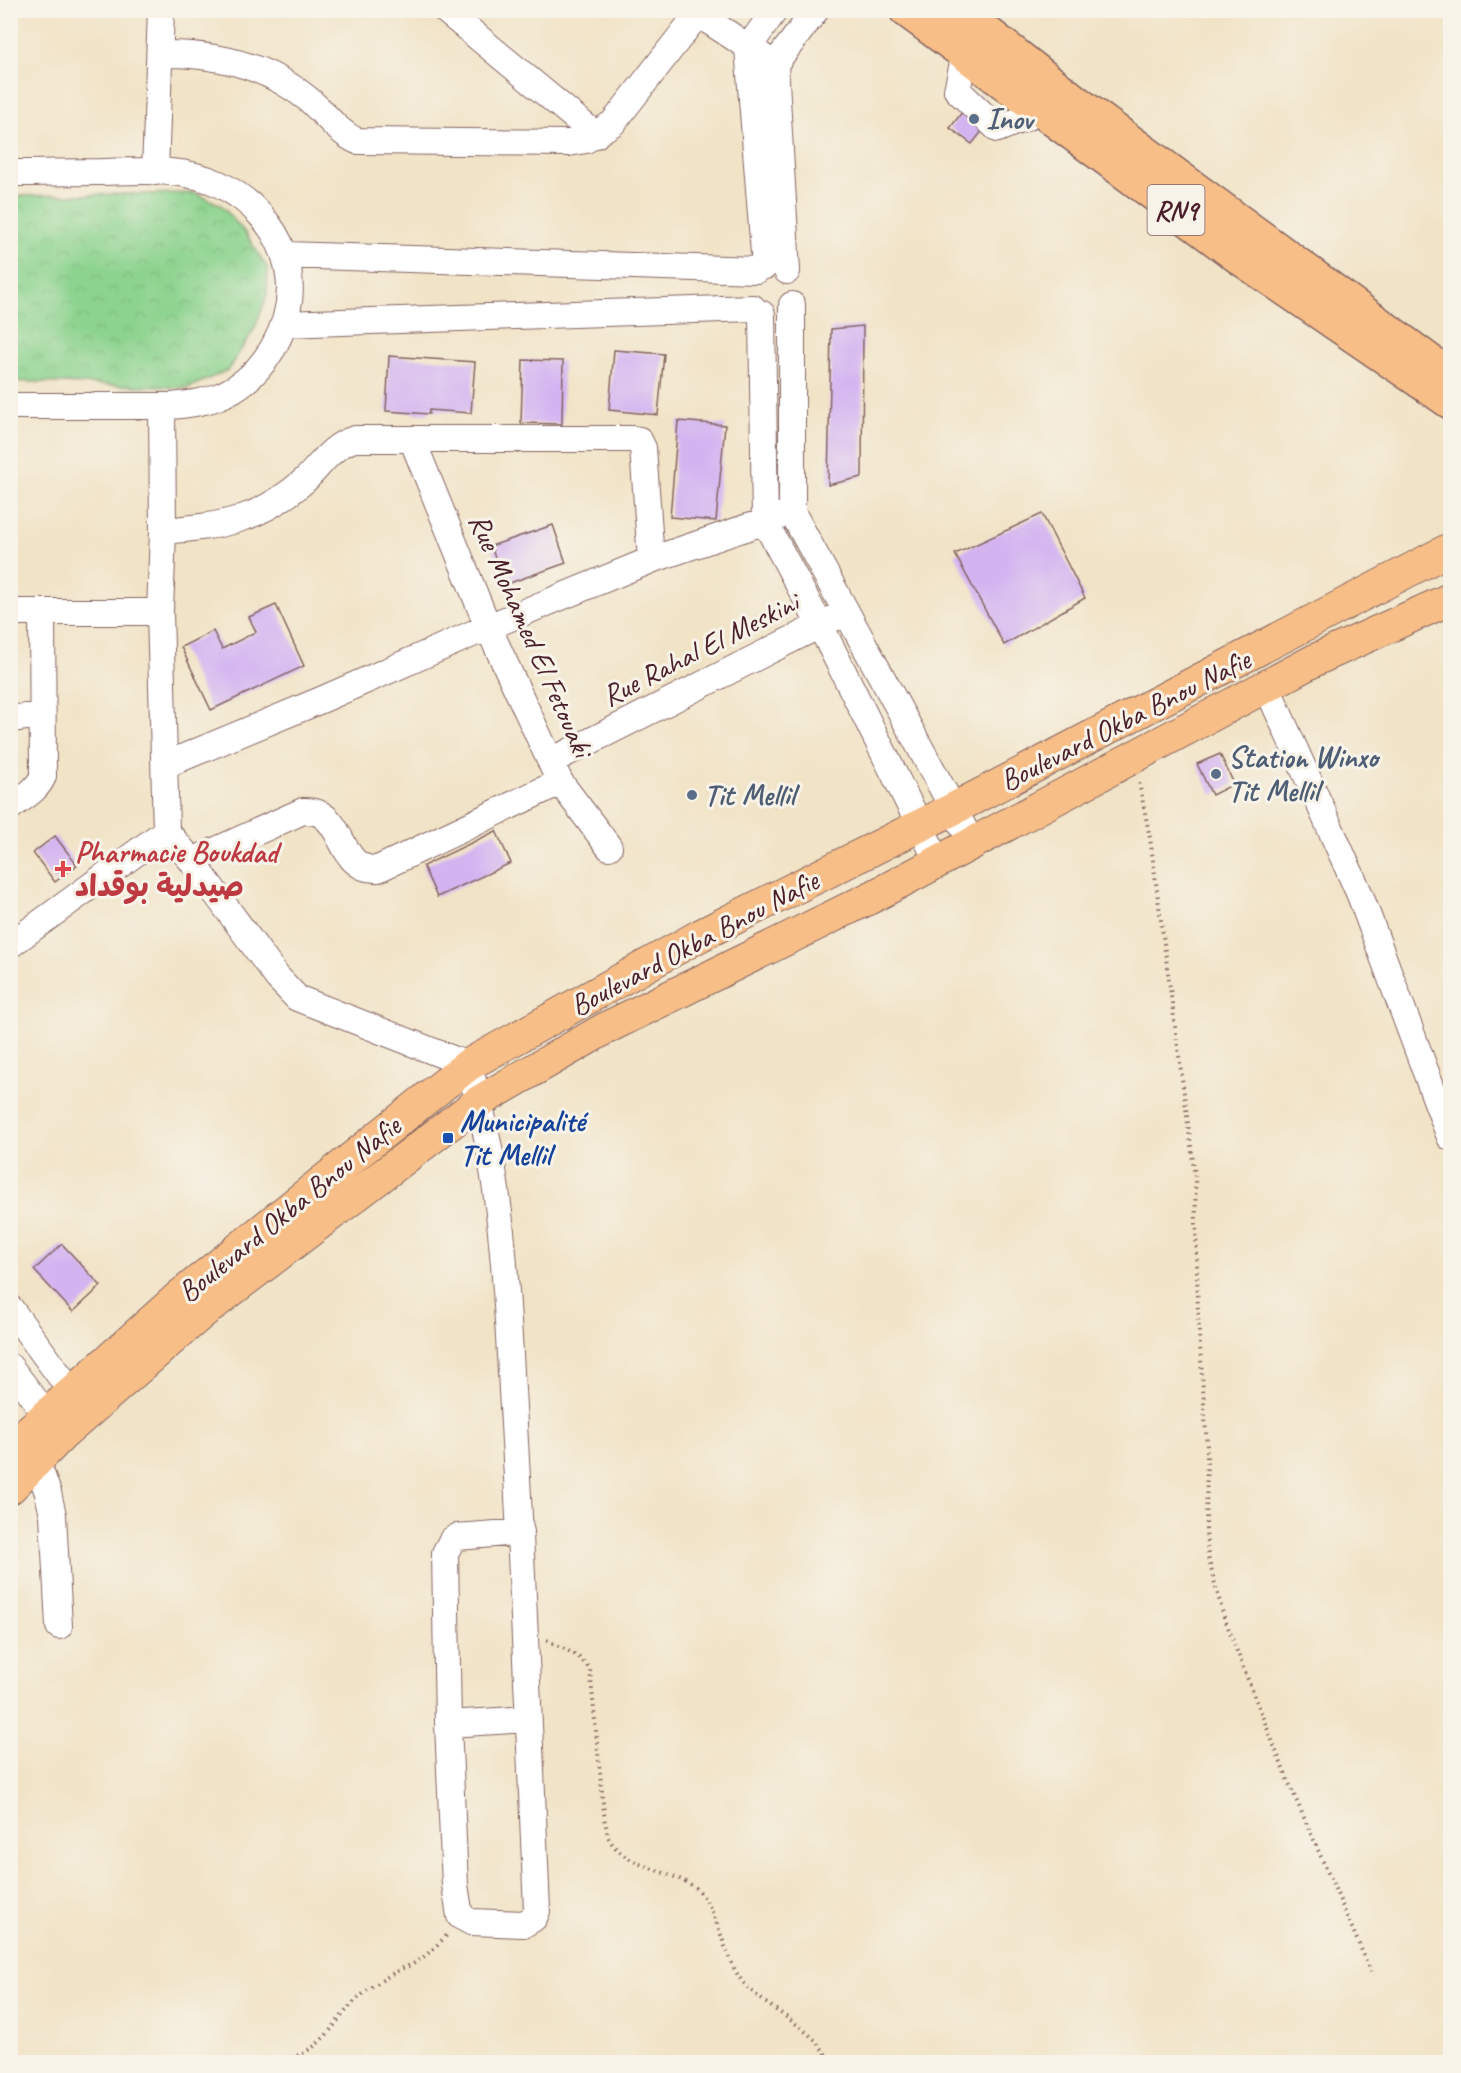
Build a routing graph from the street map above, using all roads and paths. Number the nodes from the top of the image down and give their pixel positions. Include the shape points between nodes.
1 (160, 10) edge
2 (446, 10) edge
3 (775, 10) edge
4 (816, 10) edge
5 (906, 10) edge
6 (958, 10) edge
7 (694, 13) edge
8 (748, 48) junction
9 (160, 54) junction
10 (775, 64) junction
11 (596, 135) junction
12 (156, 172) junction
13 (10, 173) edge
14 (285, 255) junction
15 (770, 269) junction
16 (792, 305) junction
17 (758, 311) junction
18 (284, 324) junction
19 (1450, 376) edge
20 (1450, 402) edge
21 (10, 406) edge
22 (162, 406) junction
23 (412, 439) junction
24 (792, 512) junction
25 (765, 522) junction
26 (163, 531) junction
27 (1450, 549) edge
28 (651, 560) junction
29 (1450, 599) edge
30 (847, 611) junction
31 (10, 612) edge
32 (42, 612) junction
33 (160, 612) junction
34 (820, 625) junction
35 (488, 627) junction
36 (1267, 687) junction
37 (42, 715) junction
38 (10, 719) edge
39 (1134, 758) junction
40 (165, 765) junction
41 (555, 772) junction
42 (10, 807) edge
43 (953, 809) junction
44 (919, 825) junction
45 (166, 831) junction
46 (973, 845) junction
47 (609, 847) dead end
48 (192, 861) junction
49 (938, 862) junction
50 (10, 945) edge
51 (468, 1065) junction
52 (480, 1101) junction
53 (1450, 1137) edge
54 (10, 1308) edge
55 (10, 1367) edge
56 (80, 1403) junction
57 (54, 1425) junction
58 (24, 1455) edge
59 (10, 1488) edge
60 (521, 1532) junction
61 (60, 1626) dead end
62 (525, 1630) junction
63 (528, 1719) junction
64 (448, 1724) junction
65 (464, 1920) junction
66 (1371, 1972) dead end
67 (274, 2062) edge
68 (829, 2062) edge

1 - 9 street
2 - 11 street
3 - 8 street
4 - 10 street
5 - 20 highway, RN9 via 1240,258
6 - 19 highway, RN9
7 - 8 street
7 - 11 street via 613,123
8 - 10 street
8 - 15 street
9 - 11 street via 203,55 255,68 299,92 357,141 568,143
9 - 12 street
10 - 15 street
12 - 13 street
12 - 14 street via 203,178 238,195 266,221
14 - 15 street
14 - 18 street via 290,285
15 - 16 street via 794,281
15 - 17 street via 749,279 749,303
16 - 17 street via 779,314
16 - 24 street
17 - 18 street
17 - 25 street
18 - 22 street via 263,362 235,388 201,402
21 - 22 street
22 - 26 street
23 - 26 street via 348,441 331,451 290,492 261,511 221,525
23 - 28 street via 639,440 644,448
23 - 35 street, Rue Mohamed El Fetouaki
24 - 25 street
24 - 30 street
25 - 28 street
25 - 34 street
26 - 33 street
27 - 43 main road, Boulevard Okba Bnou Nafie
28 - 35 street
29 - 36 main road, Boulevard Okba Bnou Nafie via 1316,660
30 - 34 street, Rue Rahal El Meskini
30 - 43 street
31 - 32 street
32 - 33 street
32 - 37 street
33 - 40 street
34 - 41 street, Rue Rahal El Meskini
34 - 44 street
35 - 40 street
35 - 41 street, Rue Mohamed El Fetouaki
36 - 39 main road, Boulevard Okba Bnou Nafie
36 - 53 street via 1360,895
37 - 38 street
37 - 42 street via 41,782
39 - 46 main road, Boulevard Okba Bnou Nafie
39 - 66 path via 1150,838 1195,1176 1208,1557 1243,1667
40 - 45 street
41 - 47 street, Rue Mohamed El Fetouaki
41 - 48 street, Rue Rahal El Meskini via 378,869 360,866 322,815 303,811
43 - 44 main road, Boulevard Okba Bnou Nafie
43 - 46 street
44 - 49 street
44 - 51 main road, Boulevard Okba Bnou Nafie via 701,935
45 - 48 street
45 - 50 street
46 - 49 main road, Boulevard Okba Bnou Nafie
48 - 51 street via 277,977 297,998
49 - 52 main road, Boulevard Okba Bnou Nafie via 606,1028
51 - 52 street
51 - 56 main road, Boulevard Okba Bnou Nafie via 181,1295
52 - 56 main road, Boulevard Okba Bnou Nafie
52 - 60 street via 503,1248
54 - 56 street
55 - 57 street
56 - 57 main road, Boulevard Okba Bnou Nafie
57 - 58 main road, Boulevard Okba Bnou Nafie
58 - 59 main road, Boulevard Okba Bnou Nafie
58 - 61 street via 48,1493 53,1515
60 - 62 street
60 - 64 street via 466,1534 452,1540 445,1553
62 - 63 street
62 - 68 path via 578,1656 590,1669 610,1840 634,1861 695,1887 707,1901 742,1982 816,2040
63 - 64 street
63 - 65 street via 537,1911 524,1924
64 - 65 street via 455,1885 457,1907
65 - 67 path via 416,1963 366,1991 310,2051 291,2060

